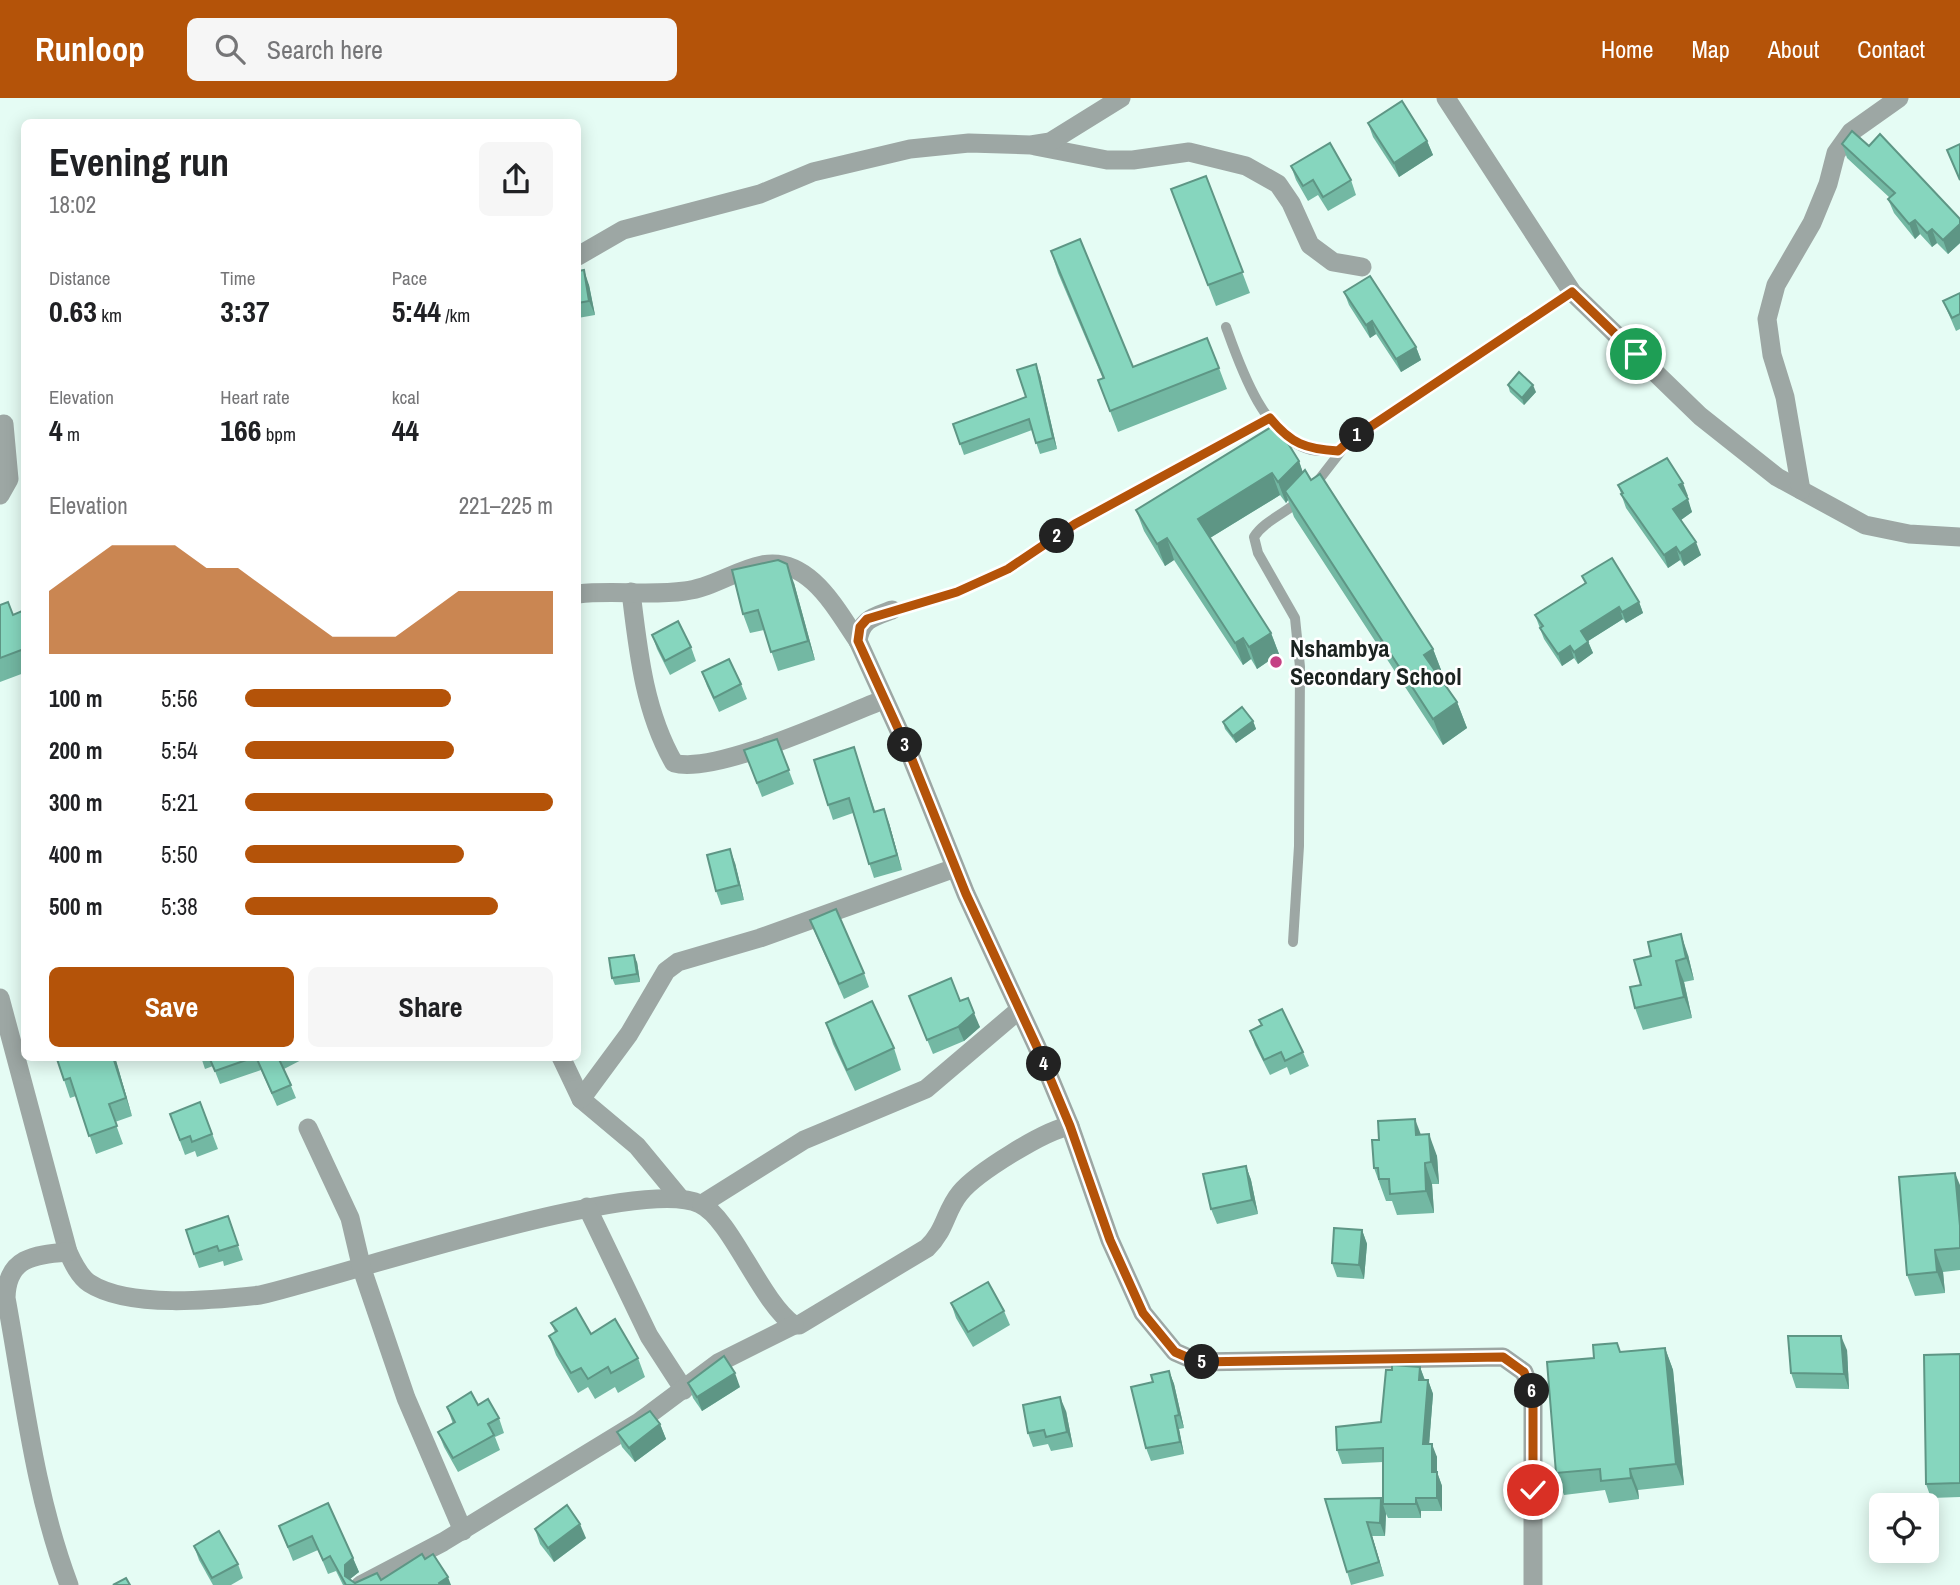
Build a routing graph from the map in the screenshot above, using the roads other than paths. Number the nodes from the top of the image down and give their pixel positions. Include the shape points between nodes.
1 (1121, 98) edge
2 (1446, 98) edge
3 (1899, 98) edge
4 (1031, 145) junction
5 (581, 254) edge
6 (1362, 267) dead end
7 (1572, 292) junction
8 (1226, 327) dead end
9 (1270, 418) junction
10 (4, 424) dead end
11 (1338, 451) junction
12 (1801, 490) junction
13 (0, 495) edge
14 (1960, 537) edge
15 (631, 592) junction
16 (581, 594) edge
17 (892, 610) joint
18 (858, 641) junction
19 (883, 700) junction
20 (955, 868) junction
21 (1293, 942) dead end
22 (0, 998) edge
23 (1018, 1010) junction
24 (563, 1061) edge
25 (581, 1099) junction
26 (1070, 1126) junction
27 (308, 1128) dead end
28 (680, 1198) junction
29 (702, 1204) junction
30 (587, 1207) junction
31 (68, 1252) junction
32 (362, 1269) junction
33 (794, 1325) junction
34 (684, 1390) junction
35 (463, 1531) junction
36 (69, 1585) edge
37 (361, 1585) edge
38 (1533, 1585) edge

1 - 4 street via 1050,142
2 - 7 street
3 - 12 street via 1851,132 1836,153 1812,223 1776,285 1767,319
4 - 5 street via 969,143 910,149 813,172 760,194 623,230
4 - 6 street via 1107,160 1189,152 1246,166 1278,184 1310,245 1333,262
7 - 11 lane
7 - 12 street via 1700,416 1777,477
8 - 9 lane via 1241,368
9 - 11 lane via 1311,450
9 - 17 lane via 1075,524 1008,569 957,592
10 - 13 street via 9,479
11 - 21 lane via 1317,484 1254,537 1258,553 1296,618 1298,846
12 - 14 street via 1866,525
15 - 16 street
15 - 18 street via 686,591 763,565 782,566 814,582
15 - 19 street via 650,707 674,763 702,765 740,755
17 - 18 street via 867,619
18 - 19 street
19 - 20 street
20 - 23 street
20 - 25 street via 760,938 678,962 666,971 629,1034
22 - 31 street
23 - 26 street
23 - 29 street via 926,1089 804,1140
24 - 25 street
25 - 28 street via 638,1146
26 - 33 street via 1046,1133 970,1182 952,1204 939,1237 927,1248 827,1310
26 - 38 street via 1110,1240 1143,1313 1175,1352 1198,1362 1503,1357 1524,1372 1533,1395
27 - 32 street via 350,1218
28 - 29 street
28 - 30 street
29 - 33 street via 777,1310
30 - 32 street
30 - 34 street via 649,1336
31 - 32 street via 87,1282 111,1294 157,1298 214,1300 260,1295
31 - 36 street via 29,1257 14,1267 6,1281 6,1298 38,1482
32 - 35 street via 405,1398
33 - 34 street via 718,1363
34 - 35 street
35 - 37 street

